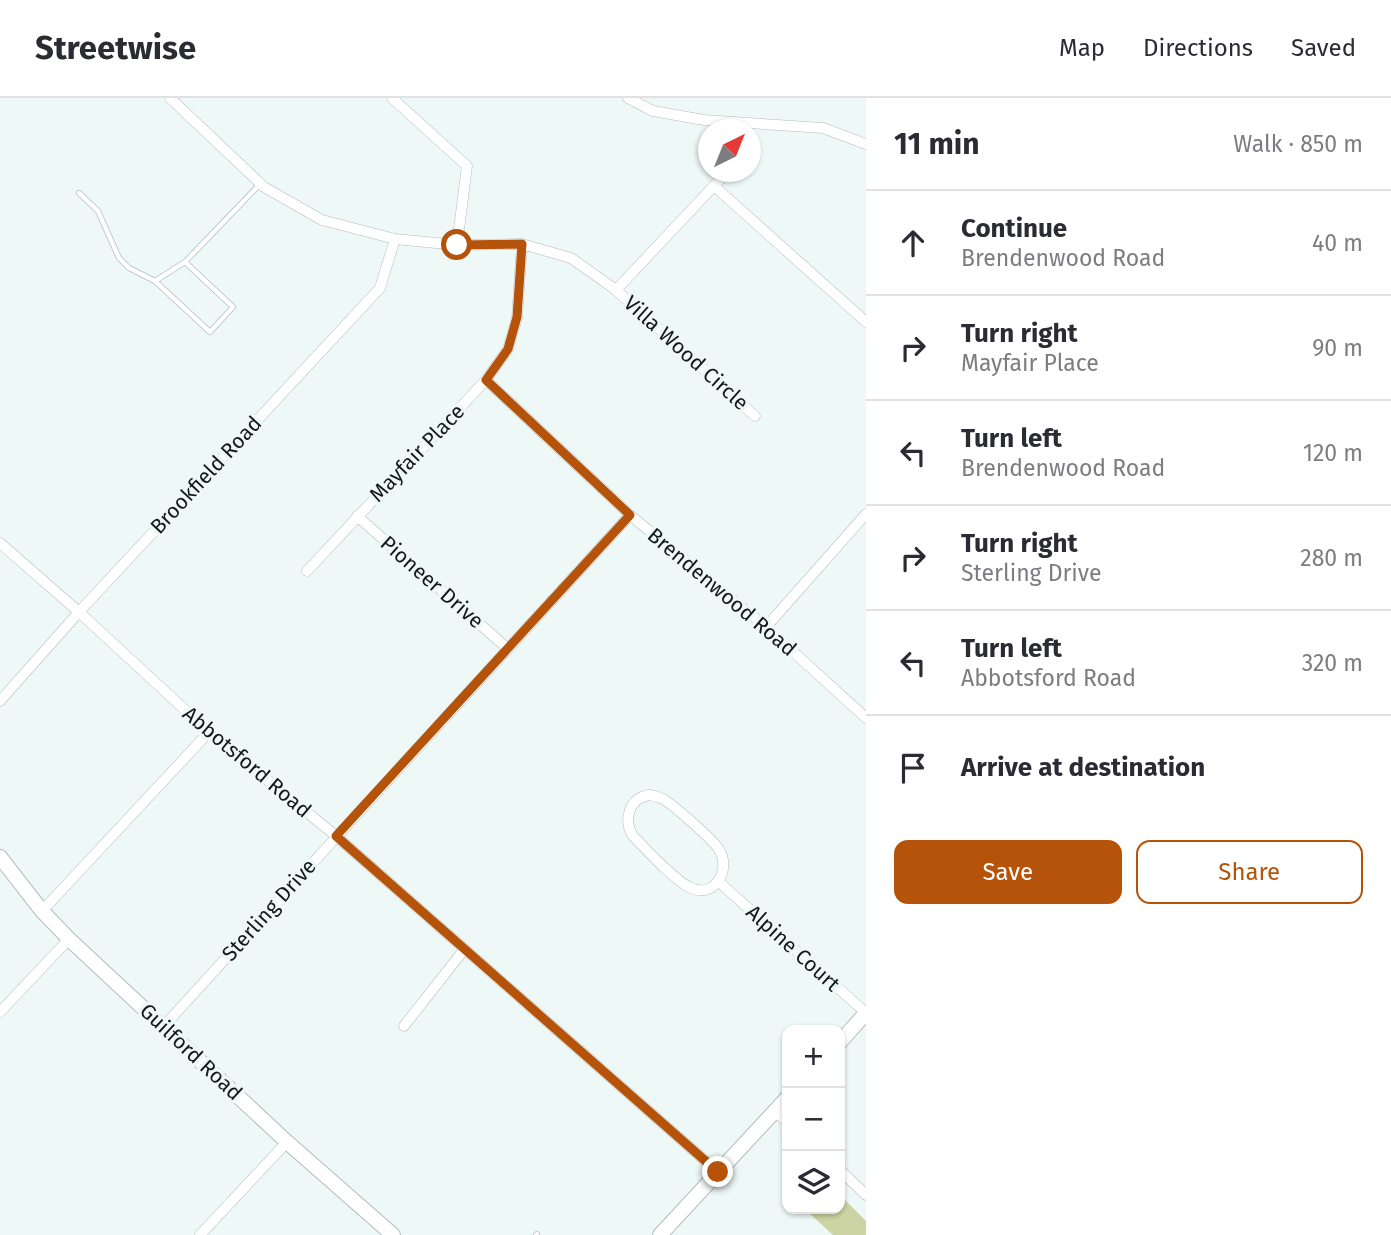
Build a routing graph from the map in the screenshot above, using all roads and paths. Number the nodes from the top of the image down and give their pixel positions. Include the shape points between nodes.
1 (170, 98) edge
2 (392, 98) edge
3 (628, 98) edge
4 (698, 119) edge
5 (761, 127) edge
6 (866, 144) edge
7 (718, 182) edge
8 (261, 184) junction
9 (714, 186) junction
10 (79, 193) dead end
11 (395, 239) junction
12 (522, 244) junction
13 (457, 245) junction
14 (185, 262) junction
15 (156, 281) junction
16 (616, 290) junction
17 (866, 322) edge
18 (486, 380) junction
19 (755, 416) dead end
20 (866, 514) edge
21 (630, 515) junction
22 (357, 516) junction
23 (0, 543) edge
24 (307, 571) dead end
25 (79, 612) junction
26 (766, 627) junction
27 (507, 648) junction
28 (0, 701) edge
29 (866, 718) edge
30 (209, 732) junction
31 (336, 836) junction
32 (0, 857) edge
33 (719, 882) junction
34 (42, 911) junction
35 (69, 939) junction
36 (463, 951) junction
37 (0, 1012) edge
38 (866, 1013) edge
39 (164, 1026) junction
40 (404, 1026) dead end
41 (845, 1036) edge
42 (782, 1103) edge
43 (775, 1111) junction
44 (782, 1117) edge
45 (287, 1142) junction
46 (718, 1172) junction
47 (845, 1175) edge
48 (866, 1195) edge
49 (200, 1235) edge
50 (394, 1235) edge
51 (660, 1235) edge

1 - 8 street
2 - 13 street via 467,166
3 - 4 street via 653,111
5 - 6 street via 823,128
7 - 9 street
8 - 11 street via 322,220
8 - 14 lane
9 - 16 street
9 - 17 street
10 - 15 lane via 98,211 119,258
11 - 13 street
11 - 25 street, Brookfield Road via 380,288
12 - 13 street
12 - 16 street via 571,258
12 - 18 street, Mayfair Place via 517,317 508,349
14 - 15 lane
14 - 15 lane via 233,307 210,332
16 - 19 street, Villa Wood Circle
18 - 21 street, Brendenwood Road
18 - 22 street, Mayfair Place
20 - 26 street
21 - 26 street, Brendenwood Road
21 - 27 street, Sterling Drive
22 - 24 street, Mayfair Place
22 - 27 street, Pioneer Drive
23 - 25 street, Abbotsford Road
25 - 28 street, Brookfield Road
25 - 30 street, Abbotsford Road
26 - 29 street, Brendenwood Road
27 - 31 street, Sterling Drive
30 - 31 street, Abbotsford Road
30 - 34 street
31 - 36 street, Abbotsford Road
31 - 39 street, Sterling Drive
32 - 34 street, Guilford Road
33 - 33 street via 724,862 719,847 664,799 649,795 637,800 627,816 633,836 687,887 704,890
33 - 38 street, Alpine Court
34 - 35 street, Guilford Road
35 - 37 street
35 - 39 street, Guilford Road
36 - 40 street
36 - 46 street, Abbotsford Road
38 - 41 street
39 - 45 street, Guilford Road
42 - 43 street
43 - 44 street
43 - 46 street
45 - 49 street
45 - 50 street, Guilford Road
46 - 51 street
47 - 48 street

